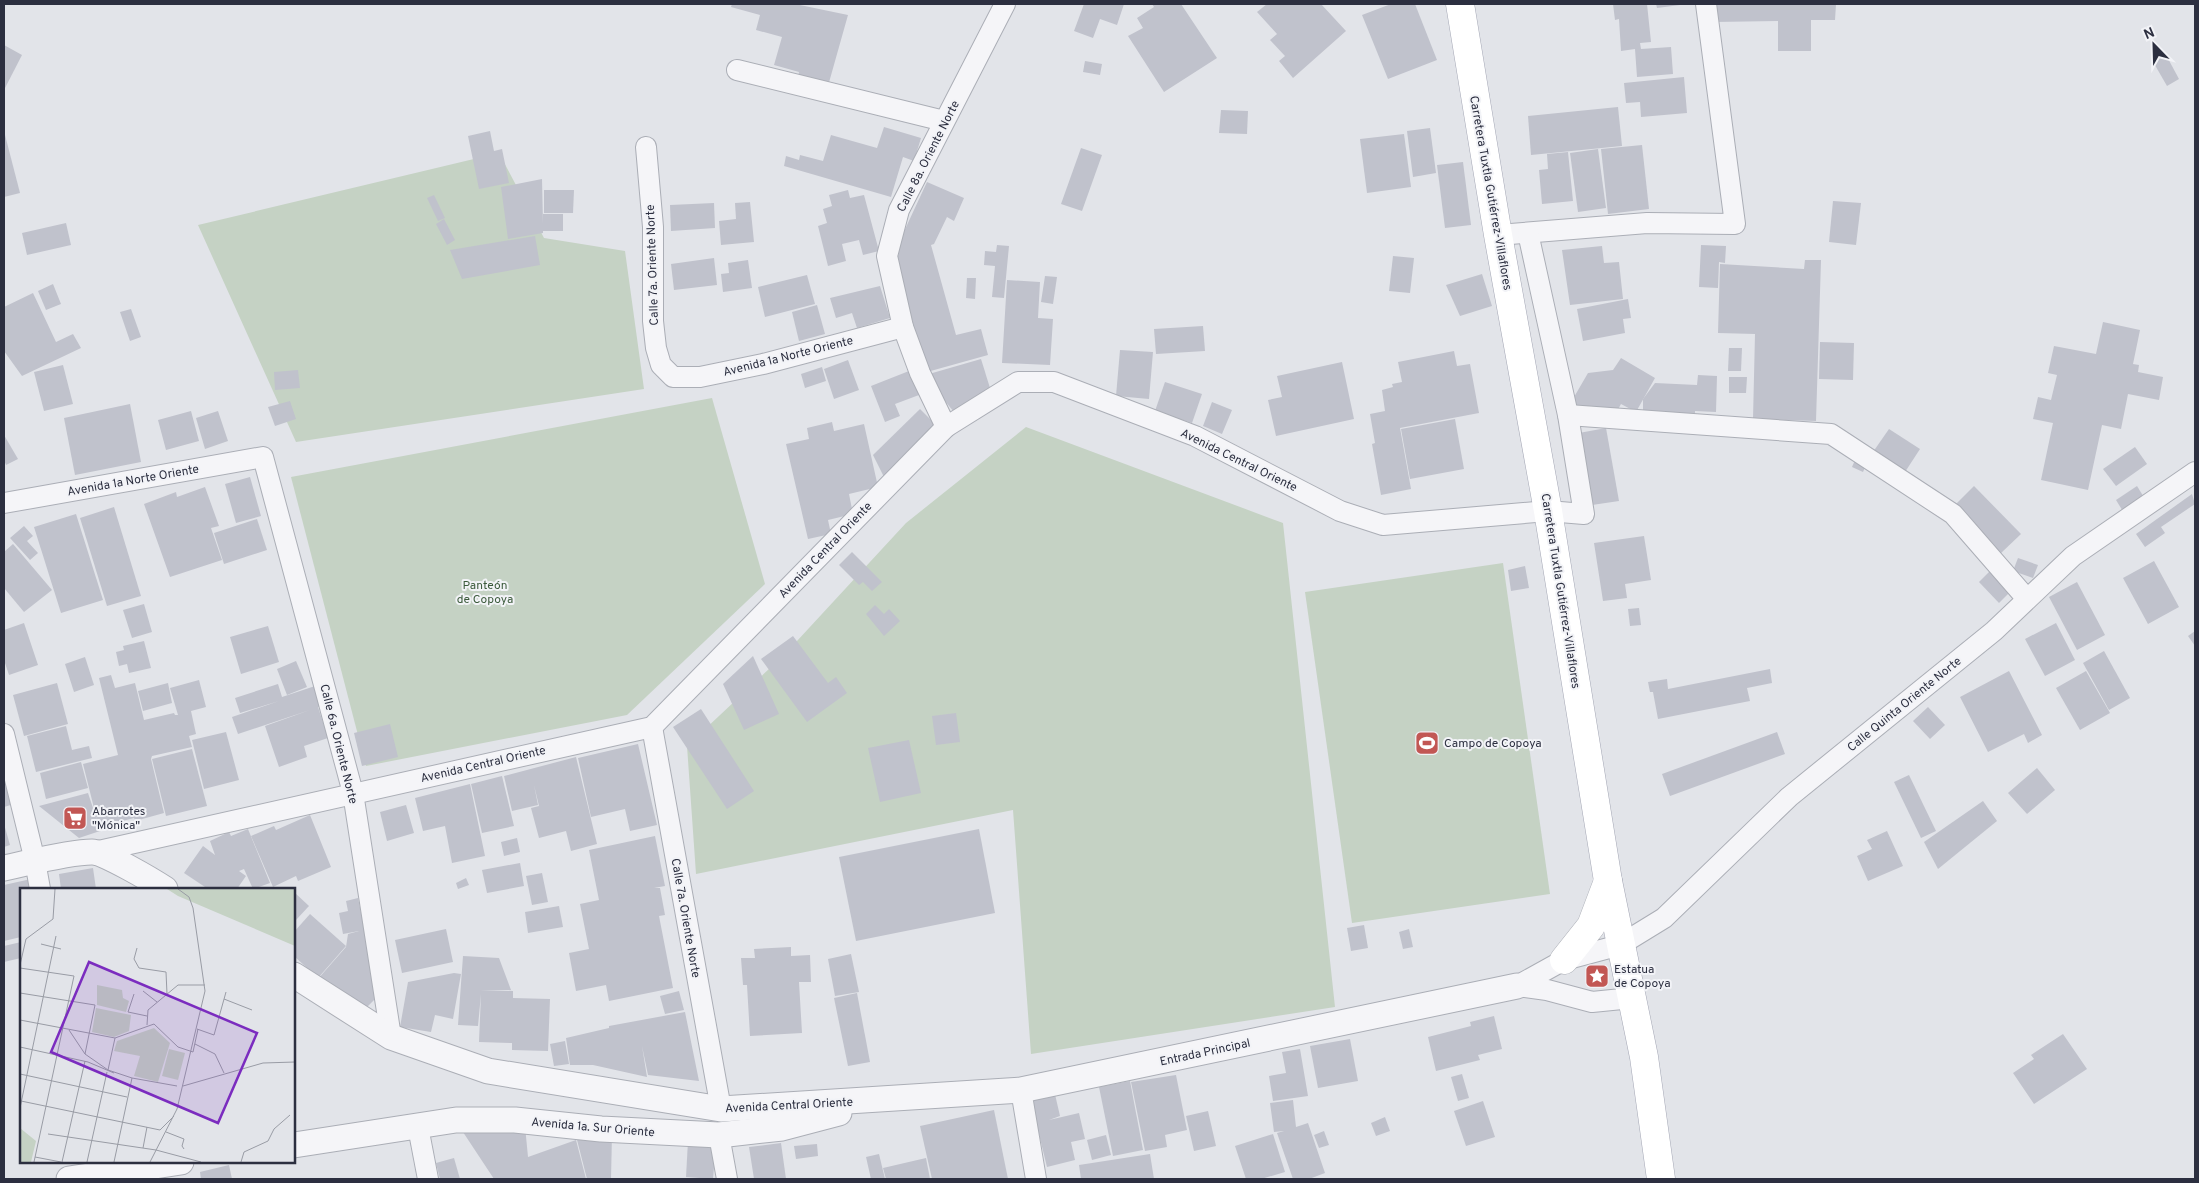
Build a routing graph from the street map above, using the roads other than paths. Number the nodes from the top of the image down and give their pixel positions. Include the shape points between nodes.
1 (1005, 4) edge
2 (1460, 4) edge
3 (1706, 4) edge
4 (737, 70) dead end
5 (944, 121) junction
6 (646, 147) dead end
7 (1528, 233) junction
8 (1498, 235) junction
9 (902, 327) junction
10 (673, 377) joint
11 (1568, 415) junction
12 (946, 427) junction
13 (263, 457) joint
14 (2195, 472) edge
15 (4, 503) edge
16 (1548, 511) junction
17 (2027, 599) junction
18 (652, 727) junction
19 (4, 734) edge
20 (353, 793) junction
21 (94, 852) junction
22 (35, 861) junction
23 (4, 868) edge
24 (1608, 881) junction
25 (40, 888) edge
26 (163, 888) edge
27 (1620, 945) junction
28 (1564, 960) junction
29 (295, 976) edge
30 (1517, 986) junction
31 (1632, 998) junction
32 (391, 1037) junction
33 (1021, 1090) junction
34 (891, 1100) junction
35 (721, 1109) junction
36 (418, 1127) junction
37 (719, 1135) junction
38 (295, 1145) edge
39 (174, 1163) edge
40 (81, 1174) edge
41 (428, 1179) edge
42 (728, 1179) edge
43 (1036, 1179) edge
44 (1661, 1179) edge

1 - 5 street, Calle 8a. Oriente Norte
2 - 8 main road, Carretera Tuxtla Gutiérrez-Villaflores
3 - 7 street via 1735,224 1647,223
4 - 5 street
5 - 9 street, Calle 8a. Oriente Norte via 899,210 887,256
6 - 10 street, Calle 7a. Oriente Norte via 653,227 656,348 661,364
7 - 8 street
7 - 11 street
8 - 16 main road, Carretera Tuxtla Gutiérrez-Villaflores
9 - 10 street, Avenida 1a Norte Oriente via 763,364 700,377
9 - 12 street, Calle 8a. Oriente Norte
11 - 16 street, Avenida Central Oriente via 1584,514
11 - 17 street via 1831,434 1953,514
12 - 16 street, Avenida Central Oriente via 1018,382 1054,382 1195,436 1340,510 1383,525
12 - 18 street, Avenida Central Oriente
13 - 15 street, Avenida 1a Norte Oriente
13 - 20 street, Calle 6a. Oriente Norte
14 - 17 street, Calle Quinta Oriente Norte via 2073,556
16 - 24 main road, Carretera Tuxtla Gutiérrez-Villaflores
17 - 27 street, Calle Quinta Oriente Norte via 1994,631 1789,797 1664,918
18 - 20 street, Avenida Central Oriente
18 - 35 street, Calle 7a. Oriente Norte
19 - 22 street
20 - 21 street, Avenida Central Oriente
20 - 32 street, Calle 6a. Oriente Norte
21 - 22 street, Avenida Central Oriente
21 - 26 street
22 - 23 street, Avenida Central Oriente
22 - 25 street
24 - 27 main road, Carretera Tuxtla Gutiérrez-Villaflores
24 - 28 main road via 1591,926
27 - 28 street, Calle Quinta Oriente Norte
27 - 31 main road, Carretera Tuxtla Gutiérrez-Villaflores
28 - 30 street, Calle Quinta Oriente Norte
29 - 32 street, Avenida Central Oriente
30 - 31 street via 1592,1002
30 - 33 street, Entrada Principal
31 - 44 main road, Carretera Tuxtla Gutiérrez-Villaflores
32 - 35 street, Avenida Central Oriente via 488,1071
33 - 34 street, Entrada Principal
33 - 43 street
34 - 35 street, Avenida Central Oriente
34 - 37 street, Avenida 1a. Sur Oriente via 782,1128
36 - 37 street, Avenida 1a. Sur Oriente via 456,1120 515,1120 601,1129
36 - 38 street, Avenida 1a. Sur Oriente
36 - 41 street
37 - 42 street
39 - 40 street

